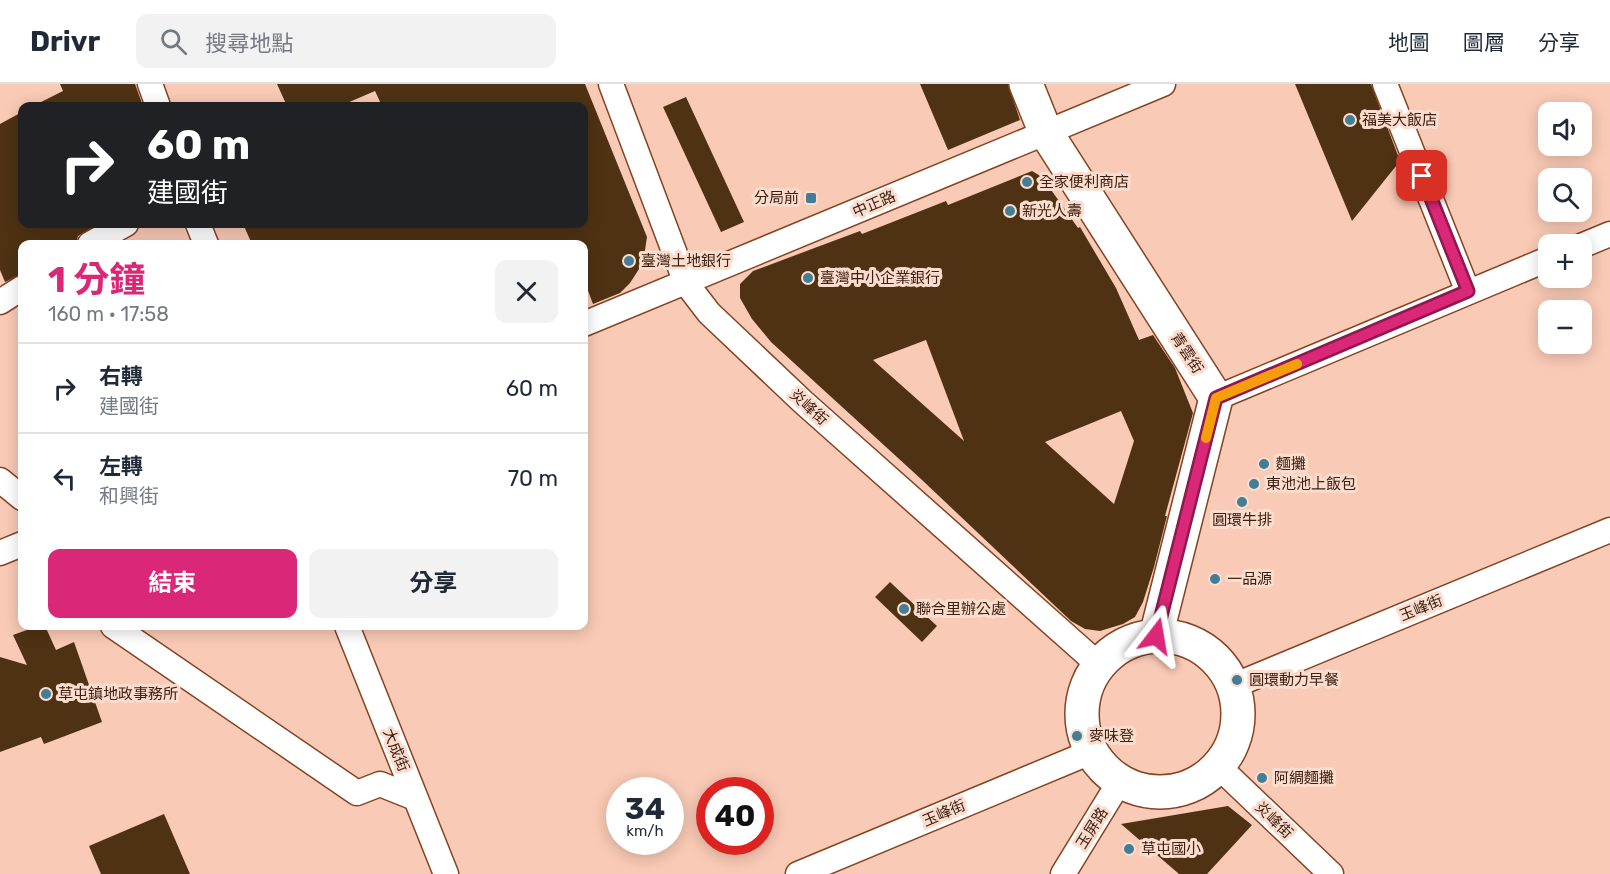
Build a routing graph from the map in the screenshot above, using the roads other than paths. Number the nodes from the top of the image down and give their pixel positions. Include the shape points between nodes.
1 (150, 84) edge
2 (610, 84) edge
3 (1026, 84) edge
4 (1163, 84) edge
5 (1385, 84) edge
6 (157, 102) edge
7 (1045, 131) junction
8 (119, 228) edge
9 (1610, 234) edge
10 (97, 240) edge
11 (1592, 241) edge
12 (1538, 263) edge
13 (686, 283) junction
14 (18, 291) edge
15 (1468, 291) junction
16 (0, 302) edge
17 (588, 322) edge
18 (1216, 398) junction
19 (0, 480) edge
20 (18, 495) edge
21 (1610, 530) edge
22 (119, 630) edge
23 (349, 630) edge
24 (1156, 636) junction
25 (1099, 665) junction
26 (1233, 686) junction
27 (1091, 752) junction
28 (1218, 766) junction
29 (1120, 782) junction
30 (416, 798) junction
31 (446, 874) edge
32 (798, 874) edge
33 (1063, 874) edge
34 (1331, 874) edge

1 - 6 street
2 - 13 street, 炎峰街
3 - 7 street, 青雲街
4 - 7 street, 中正路
5 - 15 street
7 - 13 street, 中正路
7 - 18 street, 青雲街
8 - 10 street
9 - 11 street
12 - 15 street
13 - 17 street, 中正路
13 - 25 street, 炎峰街 via 709,313 803,402
14 - 16 street
15 - 18 street
18 - 24 street
19 - 20 street
21 - 26 street, 玉峰街
22 - 30 street via 357,793 380,784
23 - 30 street, 大成街
24 - 25 street via 1135,640 1115,650
24 - 26 street via 1181,638 1203,648 1221,665
25 - 27 street via 1087,685 1081,707 1083,730
26 - 28 street via 1238,707 1236,728 1230,748
27 - 29 street
27 - 32 street, 玉峰街
28 - 29 street via 1197,782 1172,791 1145,790
28 - 34 street, 炎峰街
29 - 33 street, 玉屏路
30 - 31 street, 大成街

